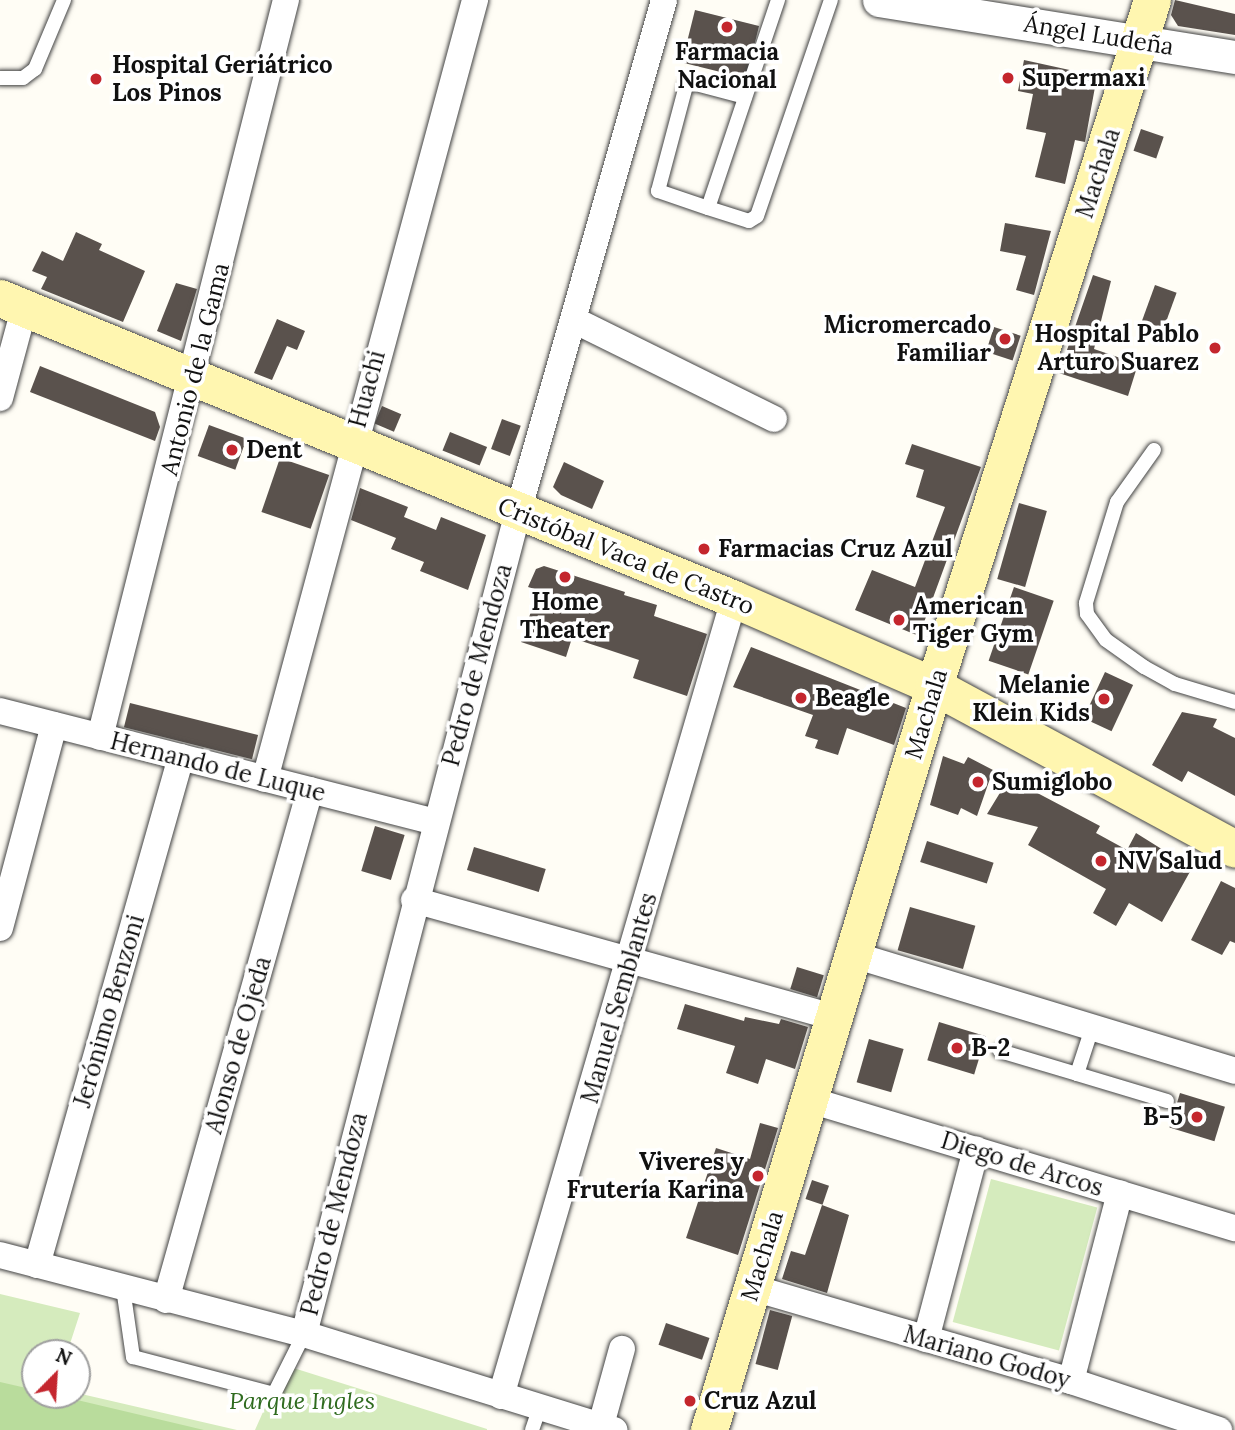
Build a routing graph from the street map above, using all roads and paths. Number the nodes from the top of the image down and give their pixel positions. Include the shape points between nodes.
1 (64, 0) edge
2 (286, 0) edge
3 (475, 0) edge
4 (664, 0) edge
5 (778, 0) edge
6 (831, 0) edge
7 (879, 0) edge
8 (1152, 0) edge
9 (946, 5) edge
10 (1140, 41) junction
11 (1235, 57) edge
12 (0, 78) edge
13 (745, 97) junction
14 (708, 208) junction
15 (12, 304) edge
16 (574, 320) junction
17 (193, 380) junction
18 (0, 398) edge
19 (774, 419) dead end
20 (352, 445) junction
21 (1154, 450) dead end
22 (518, 512) junction
23 (734, 599) junction
24 (934, 686) junction
25 (1235, 702) edge
26 (0, 711) edge
27 (54, 725) junction
28 (100, 737) junction
29 (181, 757) junction
30 (265, 779) junction
31 (310, 790) junction
32 (435, 822) junction
33 (1235, 849) edge
34 (414, 900) junction
35 (0, 928) edge
36 (854, 955) junction
37 (630, 963) junction
38 (836, 1018) junction
39 (1092, 1028) junction
40 (1000, 1051) dead end
41 (1235, 1072) edge
42 (1077, 1074) junction
43 (810, 1100) junction
44 (1167, 1101) dead end
45 (976, 1150) junction
46 (1120, 1193) junction
47 (1235, 1228) edge
48 (0, 1255) edge
49 (37, 1265) junction
50 (123, 1288) junction
51 (753, 1288) junction
52 (166, 1300) junction
53 (304, 1334) junction
54 (926, 1339) junction
55 (622, 1349) dead end
56 (1071, 1381) junction
57 (501, 1396) junction
58 (536, 1418) edge
59 (608, 1428) edge
60 (709, 1430) edge
61 (1219, 1430) edge

1 - 12 lane via 35,69 23,78
2 - 17 street, Antonio de la Gama
3 - 20 street, Huachi
4 - 16 street, Pedro de Mendoza
5 - 13 lane
6 - 14 lane via 757,216 749,221
7 - 9 street, Ángel Ludeña
8 - 10 main road, Machala
9 - 10 street, Ángel Ludeña
10 - 11 street, Ángel Ludeña
10 - 24 main road, Machala
13 - 14 lane
13 - 14 lane via 692,83 686,86 658,191
15 - 17 main road, Cristóbal Vaca de Castro
15 - 18 street
16 - 19 street
16 - 22 street, Pedro de Mendoza
17 - 20 main road, Cristóbal Vaca de Castro
17 - 28 street, Antonio de la Gama
20 - 22 main road, Cristóbal Vaca de Castro
20 - 30 street, Huachi
21 - 25 lane via 1116,502 1086,603 1087,614 1106,639 1144,667 1175,684
22 - 23 main road, Cristóbal Vaca de Castro
22 - 32 street, Pedro de Mendoza
23 - 24 main road, Cristóbal Vaca de Castro
23 - 37 street, Manuel Semblantes
24 - 33 main road, Cristóbal Vaca de Castro
24 - 36 main road, Machala
26 - 27 street, Hernando de Luque
27 - 28 street, Hernando de Luque
27 - 35 street
28 - 29 street, Hernando de Luque
29 - 30 street, Hernando de Luque
29 - 49 street, Jerónimo Benzoni
30 - 31 street, Hernando de Luque
31 - 32 street, Hernando de Luque
31 - 52 street, Alonso de Ojeda
32 - 34 street, Pedro de Mendoza
34 - 37 street
34 - 53 street, Pedro de Mendoza
36 - 38 main road, Machala
36 - 39 street
37 - 38 street
37 - 57 street, Manuel Semblantes
38 - 43 main road, Machala
39 - 41 street
39 - 42 lane
40 - 42 lane
42 - 44 lane
43 - 45 street, Diego de Arcos
43 - 51 main road, Machala
45 - 46 street, Diego de Arcos
45 - 54 street
46 - 47 street, Diego de Arcos
46 - 56 street
48 - 49 street
49 - 50 street
50 - 52 street
50 - 53 lane via 133,1357 274,1394
51 - 54 street, Mariano Godoy
51 - 60 main road, Machala
52 - 53 street
53 - 57 street
54 - 56 street, Mariano Godoy
55 - 59 street
56 - 61 street, Mariano Godoy
57 - 58 street
58 - 59 street

